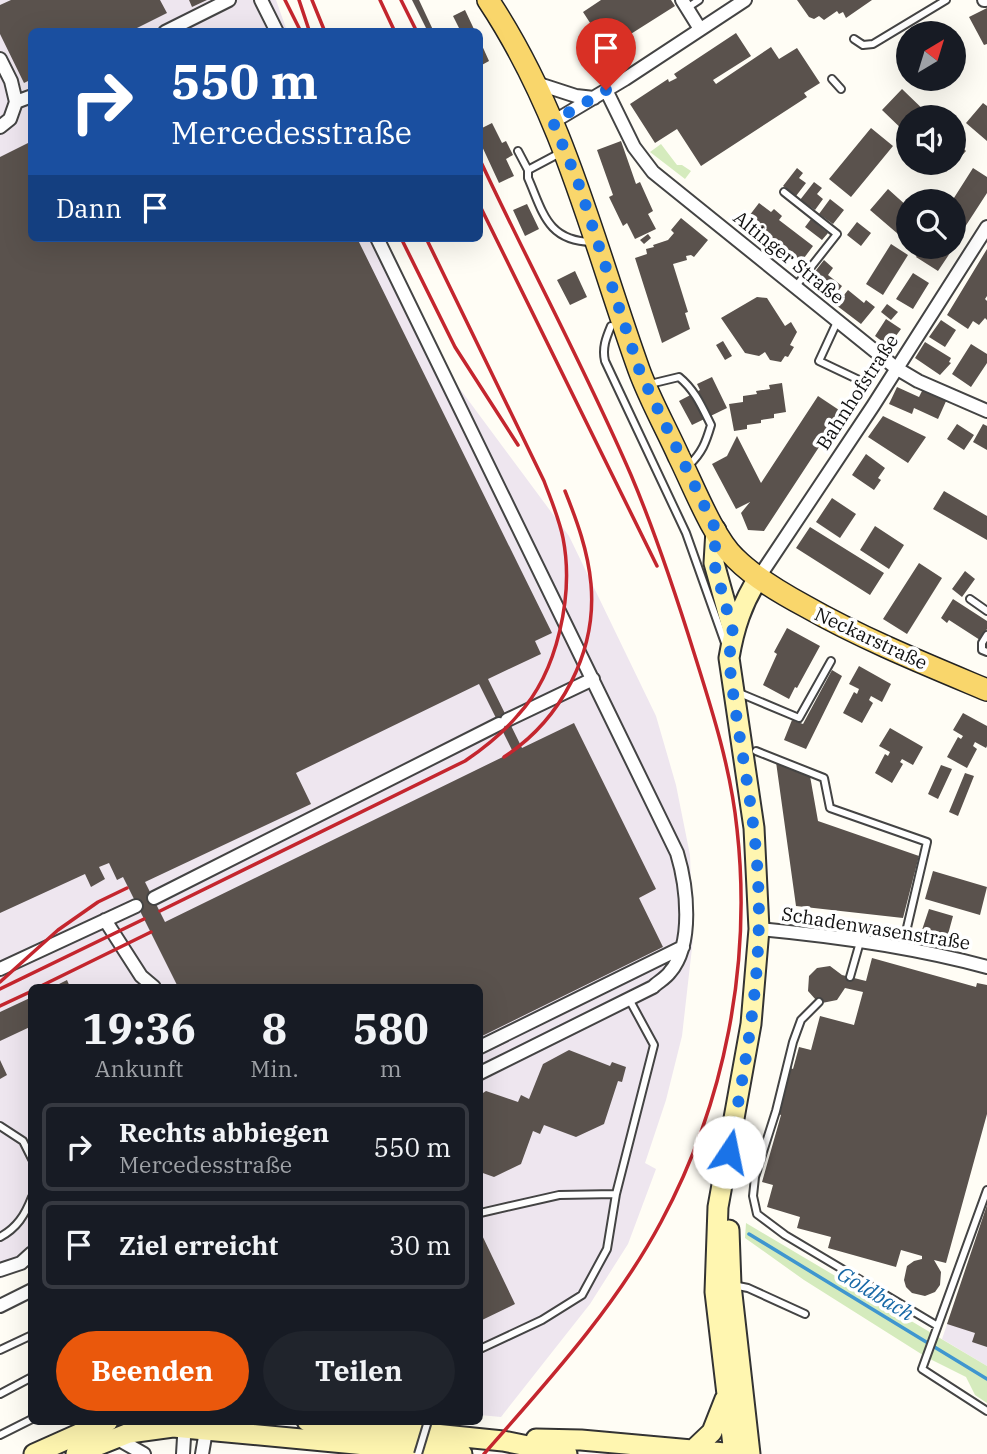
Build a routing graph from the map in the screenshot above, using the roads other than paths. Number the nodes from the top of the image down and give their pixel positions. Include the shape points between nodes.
1 (229, 0) edge
2 (261, 0) edge
3 (488, 0) edge
4 (699, 0) edge
5 (745, 0) edge
6 (946, 0) edge
7 (685, 4) edge
8 (173, 28) edge
9 (275, 28) edge
10 (699, 29) junction
11 (854, 40) dead end
12 (0, 59) edge
13 (832, 79) dead end
14 (536, 83) junction
15 (841, 89) dead end
16 (606, 90) junction
17 (28, 98) edge
18 (594, 98) junction
19 (16, 102) junction
20 (553, 122) junction
21 (0, 127) edge
22 (565, 150) junction
23 (518, 151) dead end
24 (528, 170) junction
25 (783, 192) dead end
26 (987, 227) edge
27 (379, 242) edge
28 (597, 242) junction
29 (795, 288) junction
30 (837, 322) junction
31 (611, 326) dead end
32 (896, 369) junction
33 (859, 380) dead end
34 (646, 385) junction
35 (987, 411) edge
36 (685, 469) junction
37 (716, 530) junction
38 (759, 577) junction
39 (970, 599) dead end
40 (987, 611) edge
41 (733, 632) junction
42 (987, 635) edge
43 (987, 652) edge
44 (729, 658) junction
45 (831, 661) dead end
46 (593, 679) junction
47 (732, 689) junction
48 (987, 690) edge
49 (756, 751) dead end
50 (154, 898) dead end
51 (136, 906) dead end
52 (105, 920) junction
53 (759, 929) junction
54 (846, 940) junction
55 (860, 942) junction
56 (683, 947) junction
57 (902, 949) junction
58 (855, 955) junction
59 (987, 967) edge
60 (0, 969) edge
61 (850, 977) dead end
62 (150, 984) edge
63 (628, 998) junction
64 (819, 1002) dead end
65 (483, 1046) edge
66 (483, 1071) edge
67 (0, 1126) edge
68 (28, 1151) edge
69 (729, 1152) junction
70 (987, 1190) edge
71 (616, 1194) junction
72 (28, 1207) edge
73 (483, 1212) edge
74 (0, 1237) edge
75 (28, 1257) edge
76 (0, 1270) edge
77 (731, 1285) junction
78 (28, 1293) edge
79 (0, 1306) edge
80 (805, 1314) dead end
81 (935, 1328) junction
82 (28, 1337) edge
83 (483, 1348) edge
84 (0, 1350) edge
85 (28, 1379) edge
86 (726, 1391) junction
87 (0, 1394) edge
88 (987, 1411) edge
89 (28, 1421) edge
90 (178, 1425) edge
91 (185, 1425) edge
92 (207, 1425) edge
93 (346, 1425) edge
94 (427, 1425) edge
95 (112, 1429) edge
96 (0, 1434) edge
97 (503, 1441) junction
98 (692, 1451) junction
99 (34, 1454) edge
100 (76, 1454) edge
101 (144, 1454) edge
102 (183, 1454) edge
103 (202, 1454) edge
104 (418, 1454) edge
105 (462, 1454) edge
106 (554, 1454) edge
107 (565, 1454) edge
108 (735, 1454) edge
109 (750, 1454) edge

1 - 8 street
2 - 9 street
3 - 14 main road, Neckarstraße
4 - 7 lane
5 - 10 street
6 - 11 lane via 873,44
7 - 10 street
10 - 16 street
12 - 19 street
13 - 15 lane
14 - 18 street
14 - 20 main road, Neckarstraße
16 - 18 street
16 - 29 street, Altinger Straße via 642,160
17 - 19 street
18 - 20 street
19 - 21 street via 10,119
20 - 22 main road, Neckarstraße
22 - 24 lane
22 - 28 main road, Neckarstraße
23 - 24 lane
24 - 28 lane via 548,225 573,241
25 - 29 lane via 837,234
26 - 32 street, Bahnhofstraße
27 - 46 street
28 - 34 main road, Neckarstraße
29 - 30 street, Altinger Straße
30 - 32 street, Altinger Straße
30 - 33 lane via 819,361
31 - 44 lane via 605,361 686,533
32 - 35 street, Altinger Straße
32 - 38 street, Bahnhofstraße
34 - 36 main road, Neckarstraße
34 - 36 lane via 679,377 692,387 711,425 700,456
36 - 37 main road, Neckarstraße
37 - 38 main road, Neckarstraße via 736,559
37 - 41 main road via 714,563
38 - 41 main road
38 - 48 main road, Neckarstraße via 857,634
39 - 40 lane
41 - 44 main road
42 - 43 lane via 982,650
44 - 47 main road
45 - 47 lane via 799,718
46 - 50 street
46 - 56 street via 677,853 684,875
47 - 53 main road via 754,828
49 - 57 lane via 824,778 830,808 927,842
51 - 52 street
52 - 60 street
52 - 62 street
53 - 54 street, Schadenwasenstraße
53 - 69 main road via 751,1024
54 - 55 street, Schadenwasenstraße
54 - 58 lane
55 - 57 street, Schadenwasenstraße
55 - 58 lane
56 - 63 street via 671,972
56 - 65 street
57 - 59 street, Schadenwasenstraße
58 - 61 lane
63 - 66 street
63 - 71 lane via 654,1045
64 - 81 lane via 801,1020 793,1042 755,1177 757,1214
67 - 68 lane via 23,1141
69 - 77 main road
69 - 86 main road via 718,1207 715,1272
70 - 81 lane
71 - 73 lane via 559,1195
71 - 83 lane via 607,1248 582,1295
72 - 74 lane via 12,1231
75 - 76 street
77 - 80 lane via 748,1287
77 - 109 main road
78 - 79 street
81 - 88 lane via 922,1369
82 - 84 lane
85 - 87 lane
86 - 98 main road via 716,1425
86 - 108 main road
89 - 96 lane
90 - 95 main road
91 - 102 street
92 - 103 street
92 - 105 main road
93 - 97 main road
94 - 104 lane, bridge
95 - 99 main road
95 - 100 main road
95 - 101 street
97 - 98 main road via 581,1440
97 - 107 main road
98 - 108 main road
106 - 107 main road

